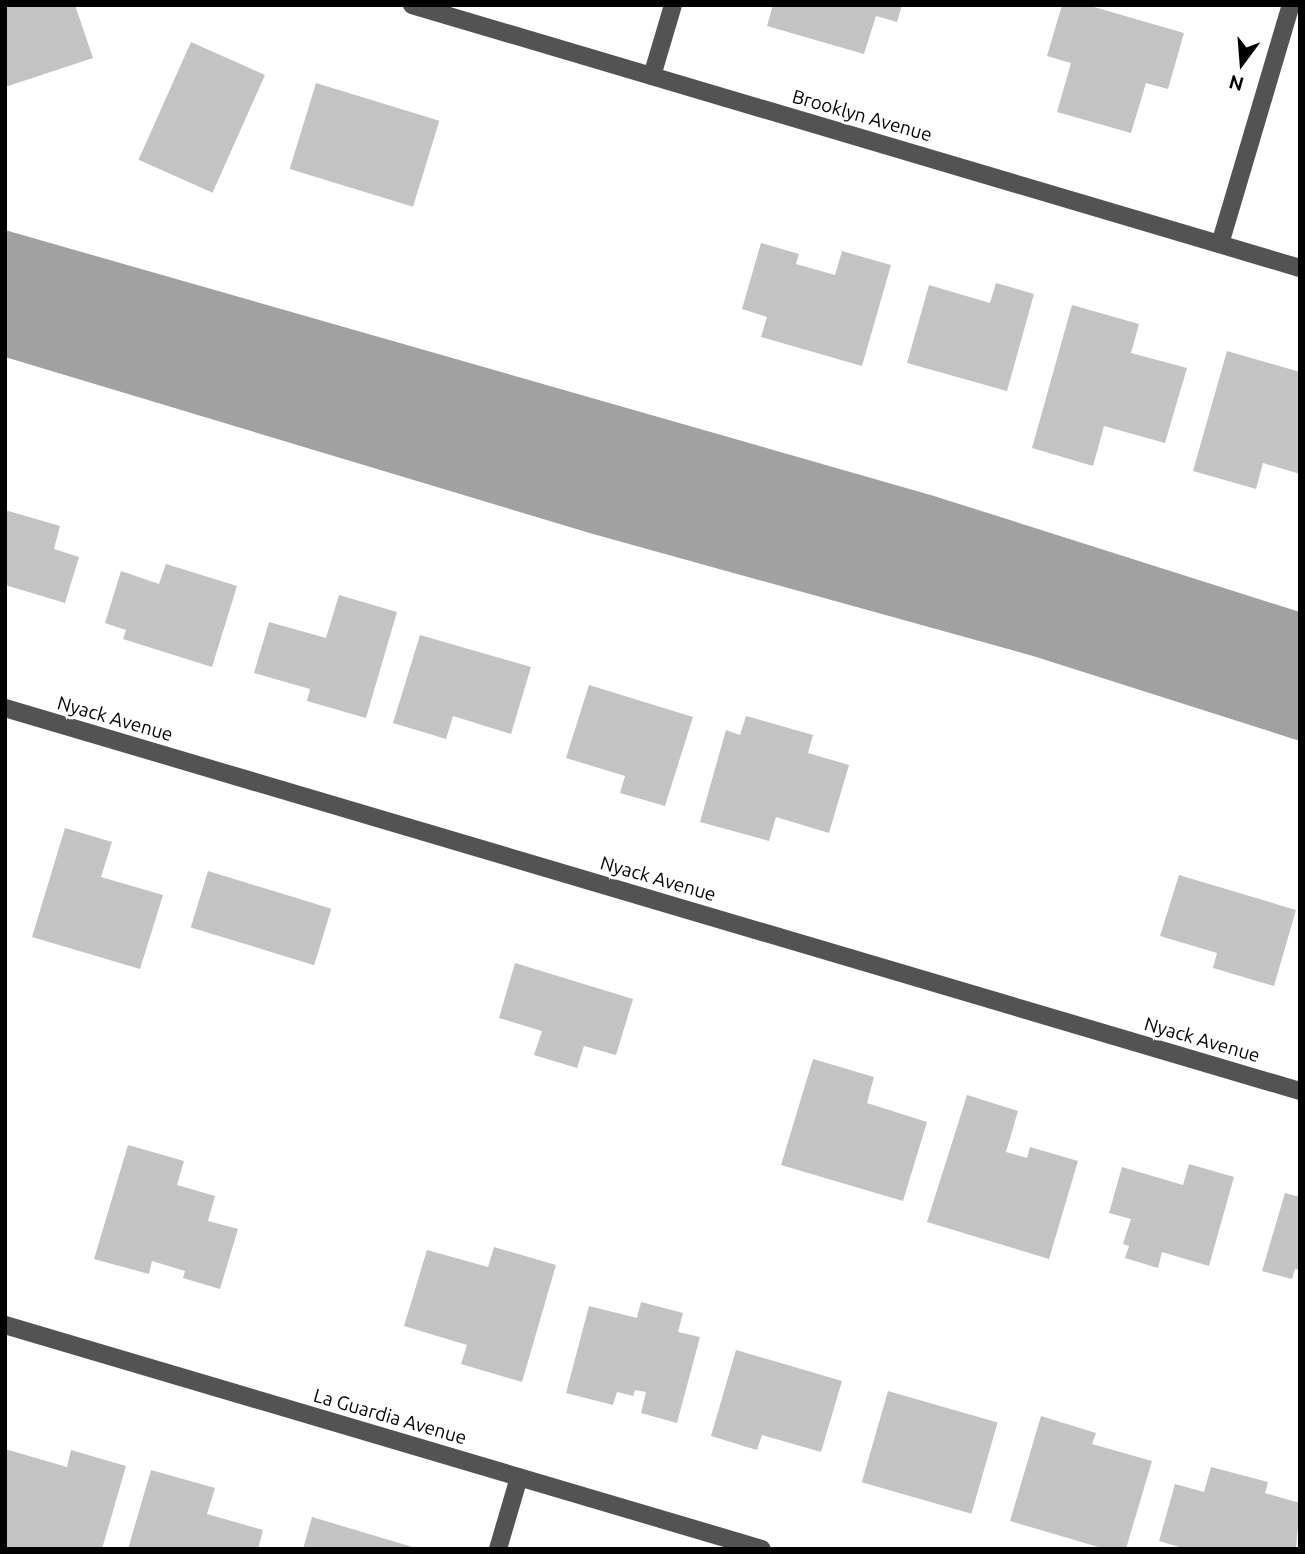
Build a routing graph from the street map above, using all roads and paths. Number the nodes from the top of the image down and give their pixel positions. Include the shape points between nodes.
1 (412, 5) edge
2 (673, 5) edge
3 (1291, 5) edge
4 (652, 76) junction
5 (1220, 244) junction
6 (1300, 268) edge
7 (5, 708) edge
8 (1300, 1091) edge
9 (5, 1325) edge
10 (519, 1477) junction
11 (498, 1549) edge
12 (762, 1549) edge

1 - 4 street, Brooklyn Avenue
2 - 4 street
3 - 5 street
4 - 5 street, Brooklyn Avenue
5 - 6 street, Brooklyn Avenue
7 - 8 street, Nyack Avenue
9 - 10 street, La Guardia Avenue
10 - 11 street
10 - 12 street, La Guardia Avenue

